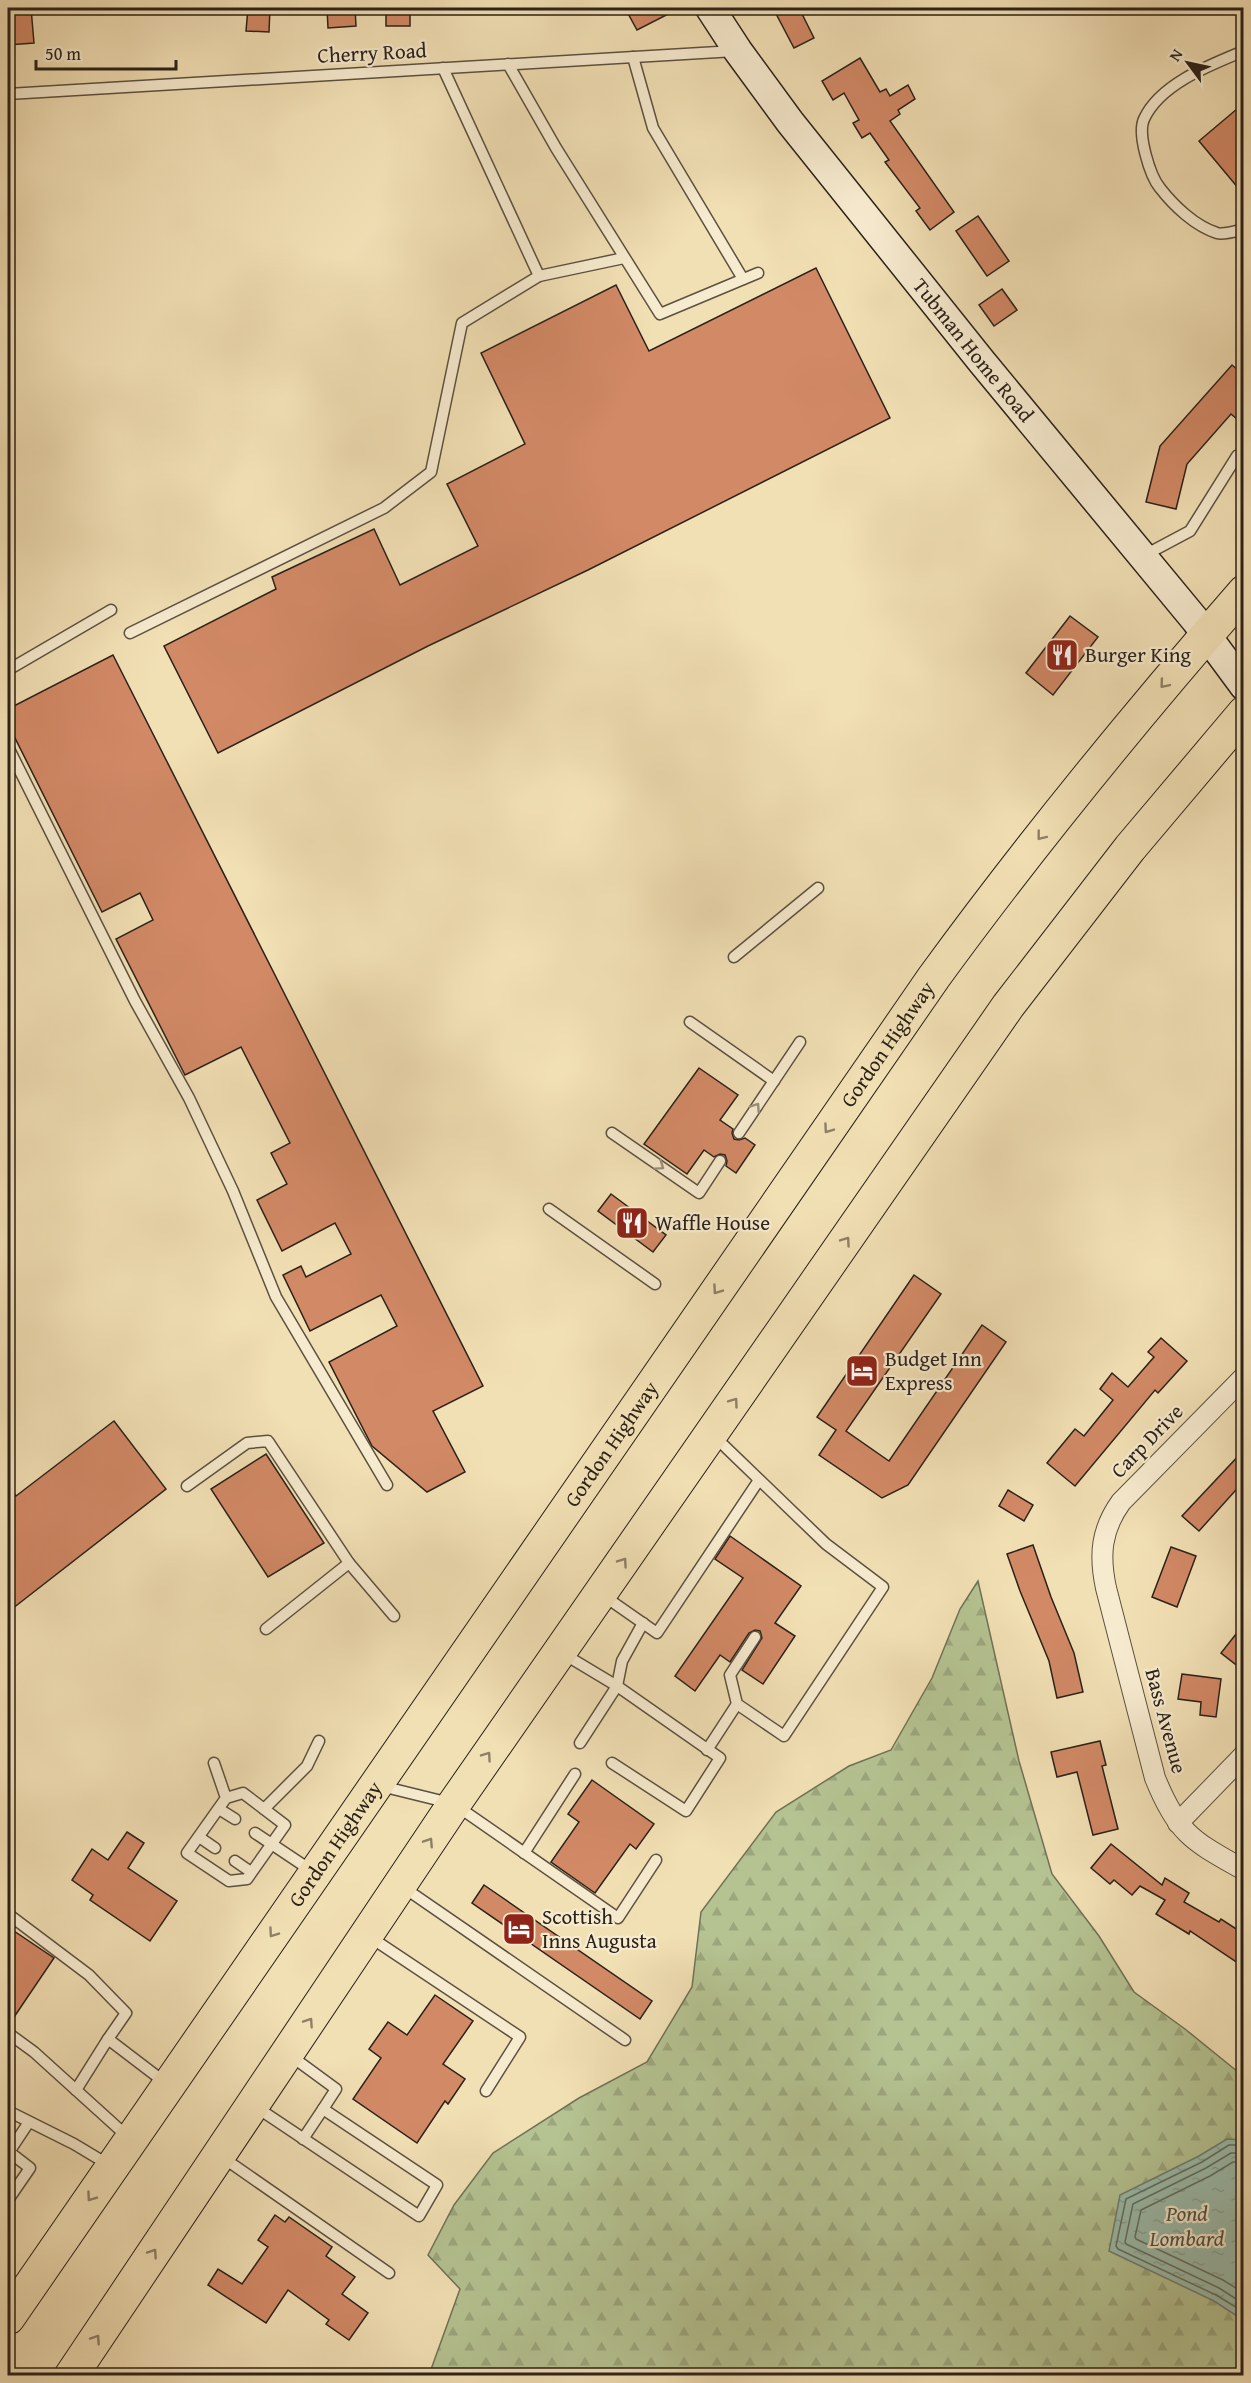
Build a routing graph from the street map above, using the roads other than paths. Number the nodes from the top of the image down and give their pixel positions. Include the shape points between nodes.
1 (710, 8) edge
2 (738, 51) junction
3 (1244, 51) edge
4 (633, 57) junction
5 (508, 64) junction
6 (443, 68) junction
7 (8, 94) edge
8 (1244, 229) edge
9 (624, 258) junction
10 (758, 273) dead end
11 (539, 276) junction
12 (743, 279) junction
13 (1244, 459) edge
14 (1142, 556) junction
15 (1244, 592) edge
16 (111, 610) dead end
17 (130, 633) dead end
18 (1206, 635) junction
19 (8, 670) edge
20 (1244, 686) edge
21 (1244, 713) edge
22 (8, 747) edge
23 (818, 888) dead end
24 (734, 957) dead end
25 (690, 1022) dead end
26 (800, 1042) dead end
27 (774, 1081) junction
28 (612, 1133) dead end
29 (739, 1133) dead end
30 (720, 1161) dead end
31 (549, 1209) dead end
32 (655, 1284) dead end
33 (1244, 1377) edge
34 (711, 1433) junction
35 (759, 1480) junction
36 (387, 1485) dead end
37 (187, 1486) dead end
38 (1101, 1548) joint
39 (349, 1563) junction
40 (601, 1594) junction
41 (394, 1616) dead end
42 (643, 1623) junction
43 (266, 1629) dead end
44 (755, 1637) dead end
45 (561, 1652) junction
46 (616, 1686) junction
47 (737, 1704) junction
48 (320, 1741) dead end
49 (580, 1743) dead end
50 (707, 1750) junction
51 (1244, 1755) edge
52 (612, 1762) dead end
53 (214, 1763) dead end
54 (575, 1774) dead end
55 (375, 1784) junction
56 (226, 1798) junction
57 (454, 1804) junction
58 (219, 1809) junction
59 (264, 1809) junction
60 (235, 1819) dead end
61 (1178, 1823) junction
62 (255, 1833) dead end
63 (199, 1837) junction
64 (272, 1844) junction
65 (215, 1848) dead end
66 (524, 1853) junction
67 (656, 1860) dead end
68 (235, 1861) dead end
69 (1244, 1870) edge
70 (252, 1872) junction
71 (314, 1872) junction
72 (401, 1886) junction
73 (8, 1914) edge
74 (367, 1935) junction
75 (10, 2037) edge
76 (108, 2039) junction
77 (625, 2040) dead end
78 (288, 2053) junction
79 (168, 2085) junction
80 (76, 2090) junction
81 (486, 2091) dead end
82 (253, 2105) junction
83 (323, 2109) junction
84 (8, 2111) edge
85 (29, 2122) junction
86 (130, 2139) junction
87 (303, 2139) junction
88 (8, 2152) edge
89 (219, 2155) junction
90 (112, 2166) junction
91 (8, 2200) edge
92 (389, 2273) dead end
93 (8, 2318) edge
94 (71, 2376) edge

1 - 2 street, Tubman Home Road
2 - 4 lane, Cherry Road
2 - 14 street, Tubman Home Road via 833,176
3 - 8 lane via 1207,66 1158,97 1143,121 1142,145 1158,187 1194,221 1219,234
4 - 5 lane, Cherry Road
4 - 12 lane via 653,128
5 - 6 lane, Cherry Road
5 - 9 lane
6 - 7 lane, Cherry Road
6 - 11 lane
9 - 11 lane
9 - 12 lane via 660,314
10 - 12 lane
11 - 17 lane via 462,323 431,472 384,508
13 - 14 lane via 1237,456 1190,531
14 - 18 street, Tubman Home Road
15 - 18 highway, Gordon Highway
16 - 19 lane
18 - 20 street, Tubman Home Road
18 -> 55 highway, Gordon Highway via 1076,792 947,959
34 -> 21 highway via 1008,1006 1130,848
22 - 36 lane via 135,1001 189,1098 276,1297
23 - 24 lane
25 - 27 lane
26 - 27 lane
29 -> 27 lane
28 -> 30 lane via 699,1193
31 - 32 lane
33 - 38 street, Carp Drive via 1121,1502 1107,1525
34 - 35 lane
40 -> 34 highway
35 - 42 lane via 657,1632
35 - 47 lane via 826,1544 883,1587 784,1736
37 - 39 lane via 247,1443 268,1441
38 - 61 street, Bass Avenue via 1106,1588 1155,1778
39 - 41 lane
39 - 43 lane
40 - 42 lane
40 - 45 highway
42 - 46 lane via 622,1661
44 - 47 lane via 730,1675
45 - 46 lane
57 -> 45 highway
46 - 49 lane
46 - 50 lane
47 - 50 lane
48 - 59 lane via 307,1766
50 - 52 lane via 720,1758 686,1812
51 - 61 street
53 - 56 lane
54 - 66 lane
55 - 57 lane
55 - 71 highway, Gordon Highway
56 - 58 lane
56 - 59 lane via 243,1793
57 - 66 lane
72 -> 57 highway
58 - 60 lane
58 - 63 lane
59 - 64 lane via 285,1825
61 - 69 street, Bass Avenue via 1195,1841
62 - 64 lane
63 - 65 lane
63 - 70 lane via 188,1853 229,1881 247,1878
64 - 70 lane
64 - 71 lane
66 - 67 lane via 618,1918
68 - 70 lane
71 -> 79 highway, Gordon Highway
72 - 74 highway
72 - 77 lane
73 - 76 lane via 90,1975 126,2013
78 -> 74 highway
74 - 81 lane via 520,2037
75 - 80 lane via 34,2052
76 - 79 lane
76 - 80 lane
78 - 82 highway
78 - 83 lane via 336,2089
79 - 86 highway, Gordon Highway
80 - 86 lane
82 - 87 lane
82 - 89 highway
83 - 87 lane
83 - 87 lane via 437,2185 418,2216
84 - 85 lane
85 - 88 lane
85 - 90 lane
86 - 90 highway, Gordon Highway
88 - 91 lane via 30,2168
89 - 92 lane
94 -> 89 highway
90 -> 93 highway, Gordon Highway

